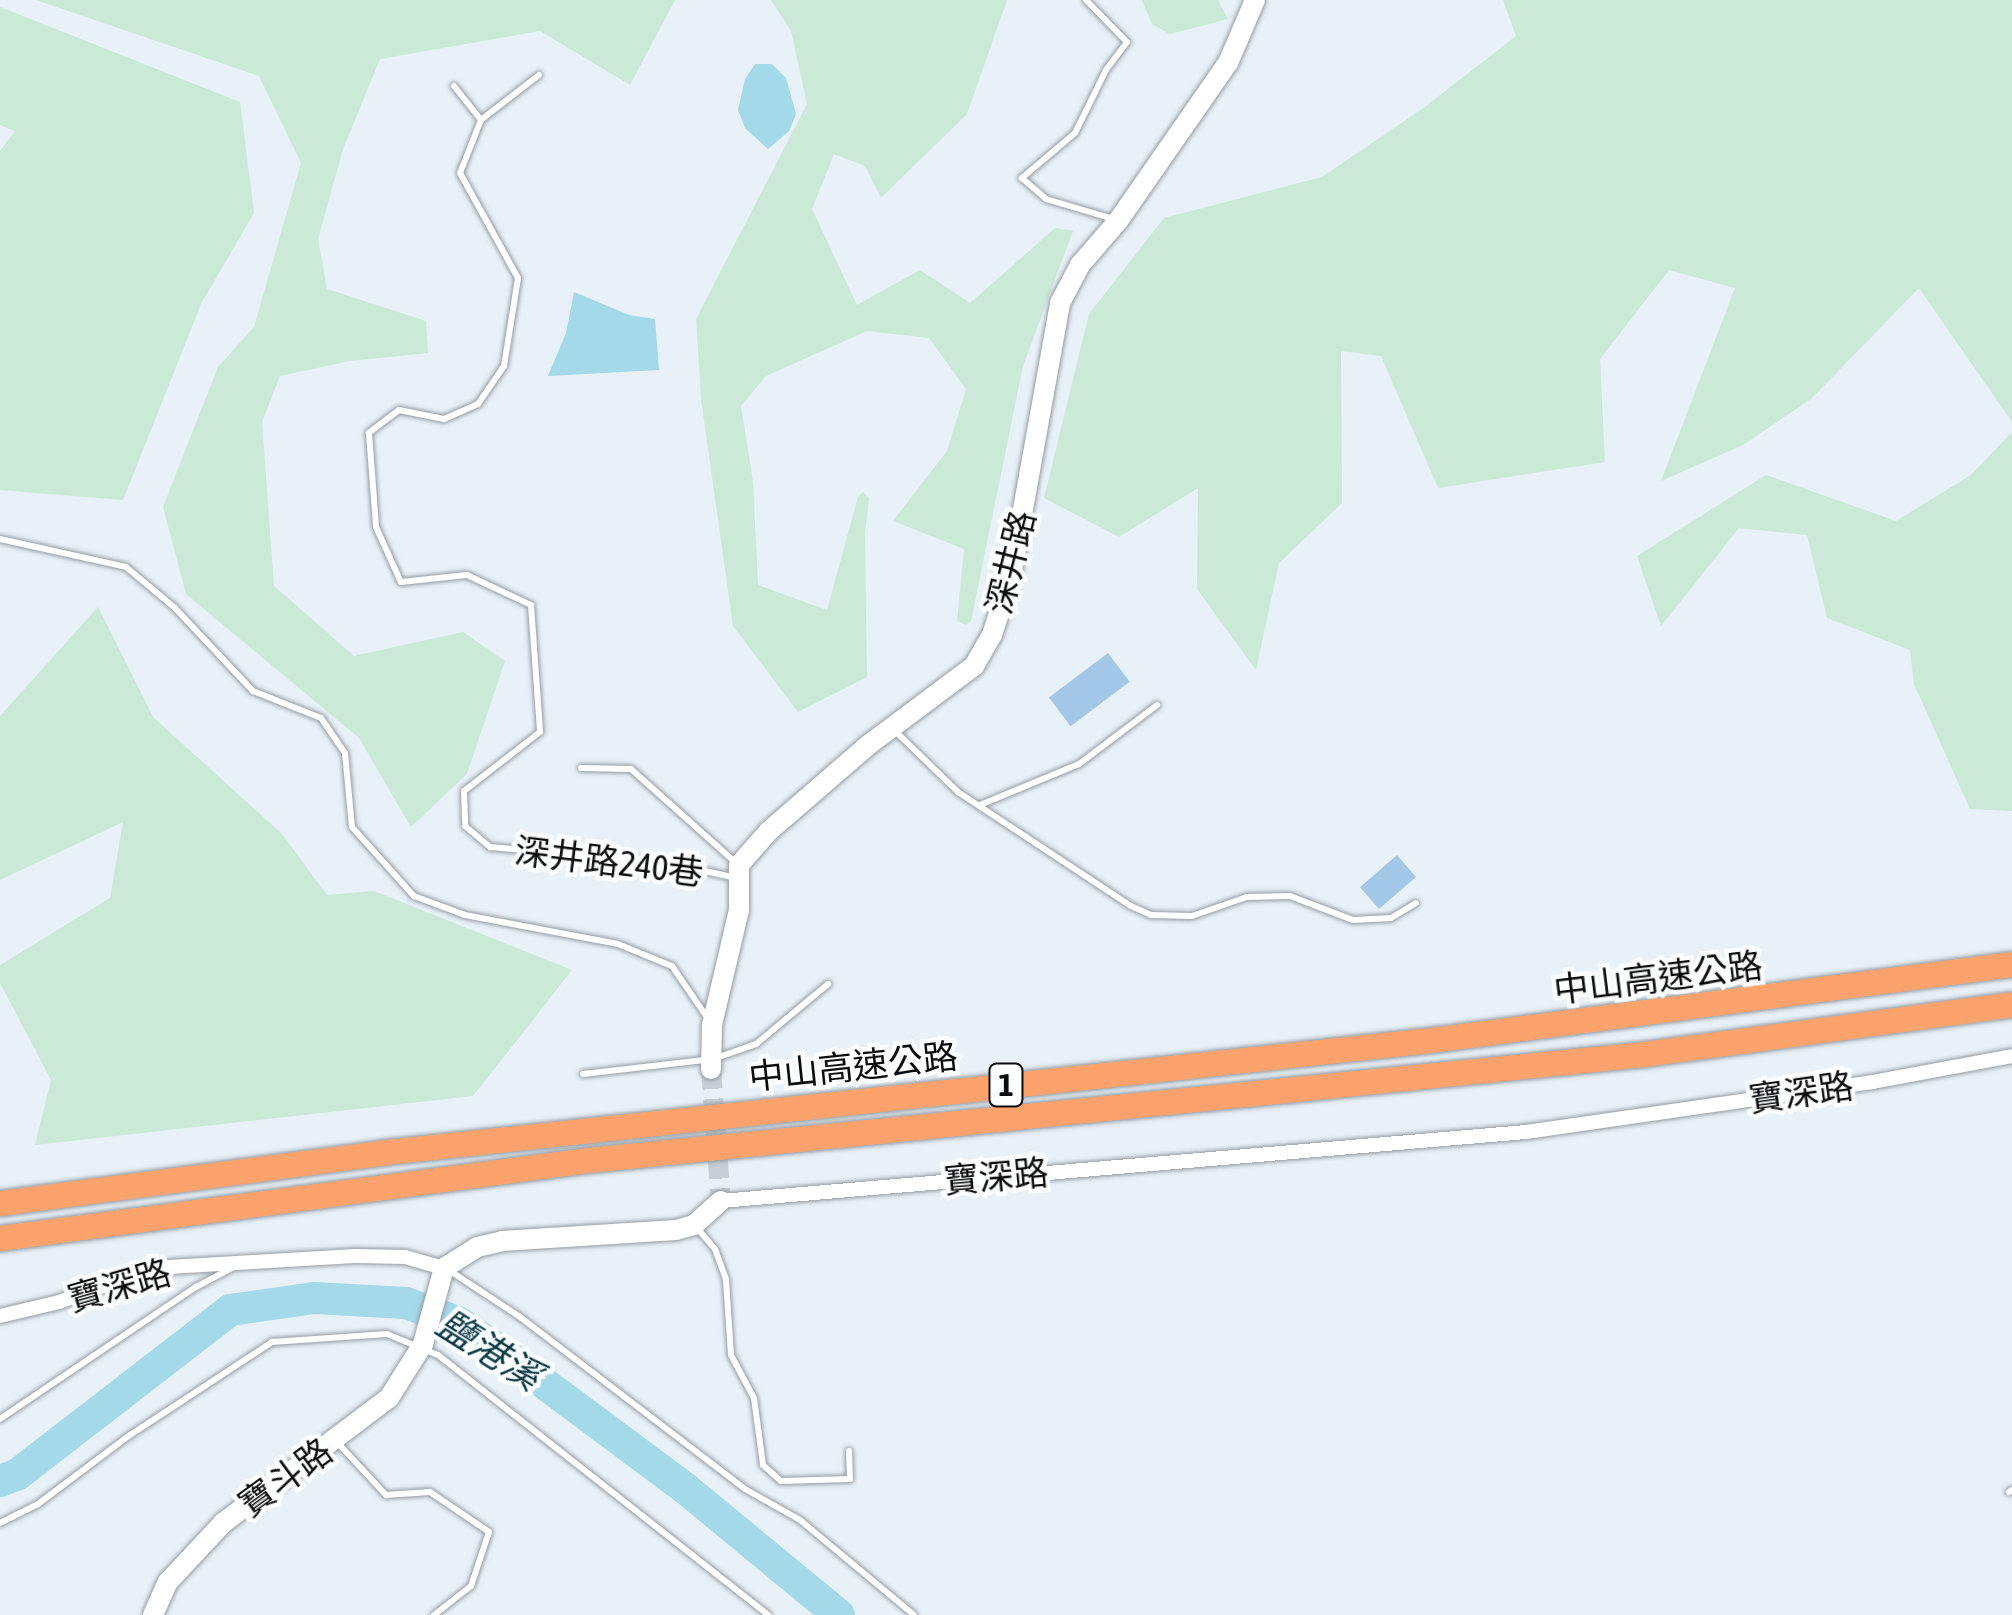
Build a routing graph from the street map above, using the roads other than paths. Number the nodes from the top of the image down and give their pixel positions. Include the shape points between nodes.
1 (1086, 0) edge
2 (1250, 2) edge
3 (540, 76) dead end
4 (454, 86) dead end
5 (480, 120) junction
6 (1118, 221) junction
7 (0, 539) edge
8 (1156, 705) dead end
9 (892, 728) junction
10 (581, 768) dead end
11 (979, 806) junction
12 (738, 871) junction
13 (1416, 903) dead end
14 (2012, 964) edge
15 (828, 984) dead end
16 (2012, 1004) edge
17 (712, 1025) junction
18 (2012, 1056) edge
19 (712, 1064) junction
20 (583, 1074) dead end
21 (721, 1201) joint
22 (0, 1203) edge
23 (694, 1225) junction
24 (0, 1238) edge
25 (244, 1262) junction
26 (444, 1268) junction
27 (0, 1316) edge
28 (422, 1346) junction
29 (0, 1419) edge
30 (335, 1440) junction
31 (849, 1451) dead end
32 (0, 1522) edge
33 (152, 1615) edge
34 (434, 1615) edge
35 (768, 1615) edge
36 (914, 1615) edge

1 - 6 lane via 1127,42 1075,133 1022,178 1046,200
2 - 6 street, 深井路 via 1228,63
3 - 5 lane
4 - 5 lane
5 - 12 lane, 深井路240巷 via 460,173 518,278 504,366 478,404 444,419 399,410 369,433 376,528 402,582 466,575 531,605 540,732 464,791 465,826 490,847
6 - 9 street, 深井路 via 1080,265 1060,303 1010,576 992,635 974,666
7 - 17 lane via 126,567 253,691 321,718 345,754 352,826 414,896 464,915 618,944 672,966
8 - 11 lane via 1078,764
9 - 11 lane
9 - 12 street, 深井路 via 770,830
10 - 12 lane via 631,769
11 - 13 lane via 1151,914 1192,916 1246,897 1290,896 1353,920 1391,918
12 - 17 street via 739,910
14 - 22 highway, 中山高速公路 / 1 via 1450,1038 386,1152
15 - 19 lane via 756,1044
16 - 24 highway, 中山高速公路 / 1 via 1644,1054 588,1160
17 - 19 street
18 - 21 street, 寶深路 via 1526,1132
19 - 20 lane
21 - 23 street, 寶深路
23 - 26 street via 490,1243
23 - 31 lane via 715,1250 726,1280 731,1355 754,1398 764,1466 782,1481 850,1478
25 - 26 street, 寶深路 via 405,1257
25 - 27 street, 寶深路 via 152,1268
25 - 29 lane
26 - 28 street, 寶斗路
26 - 36 lane via 532,1326 745,1489 800,1520
28 - 30 street, 寶斗路 via 389,1398
28 - 32 lane via 387,1334 272,1342 38,1504
28 - 35 lane
30 - 33 street, 寶斗路 via 223,1522 168,1582
30 - 34 lane via 386,1495 430,1492 489,1532 470,1586

